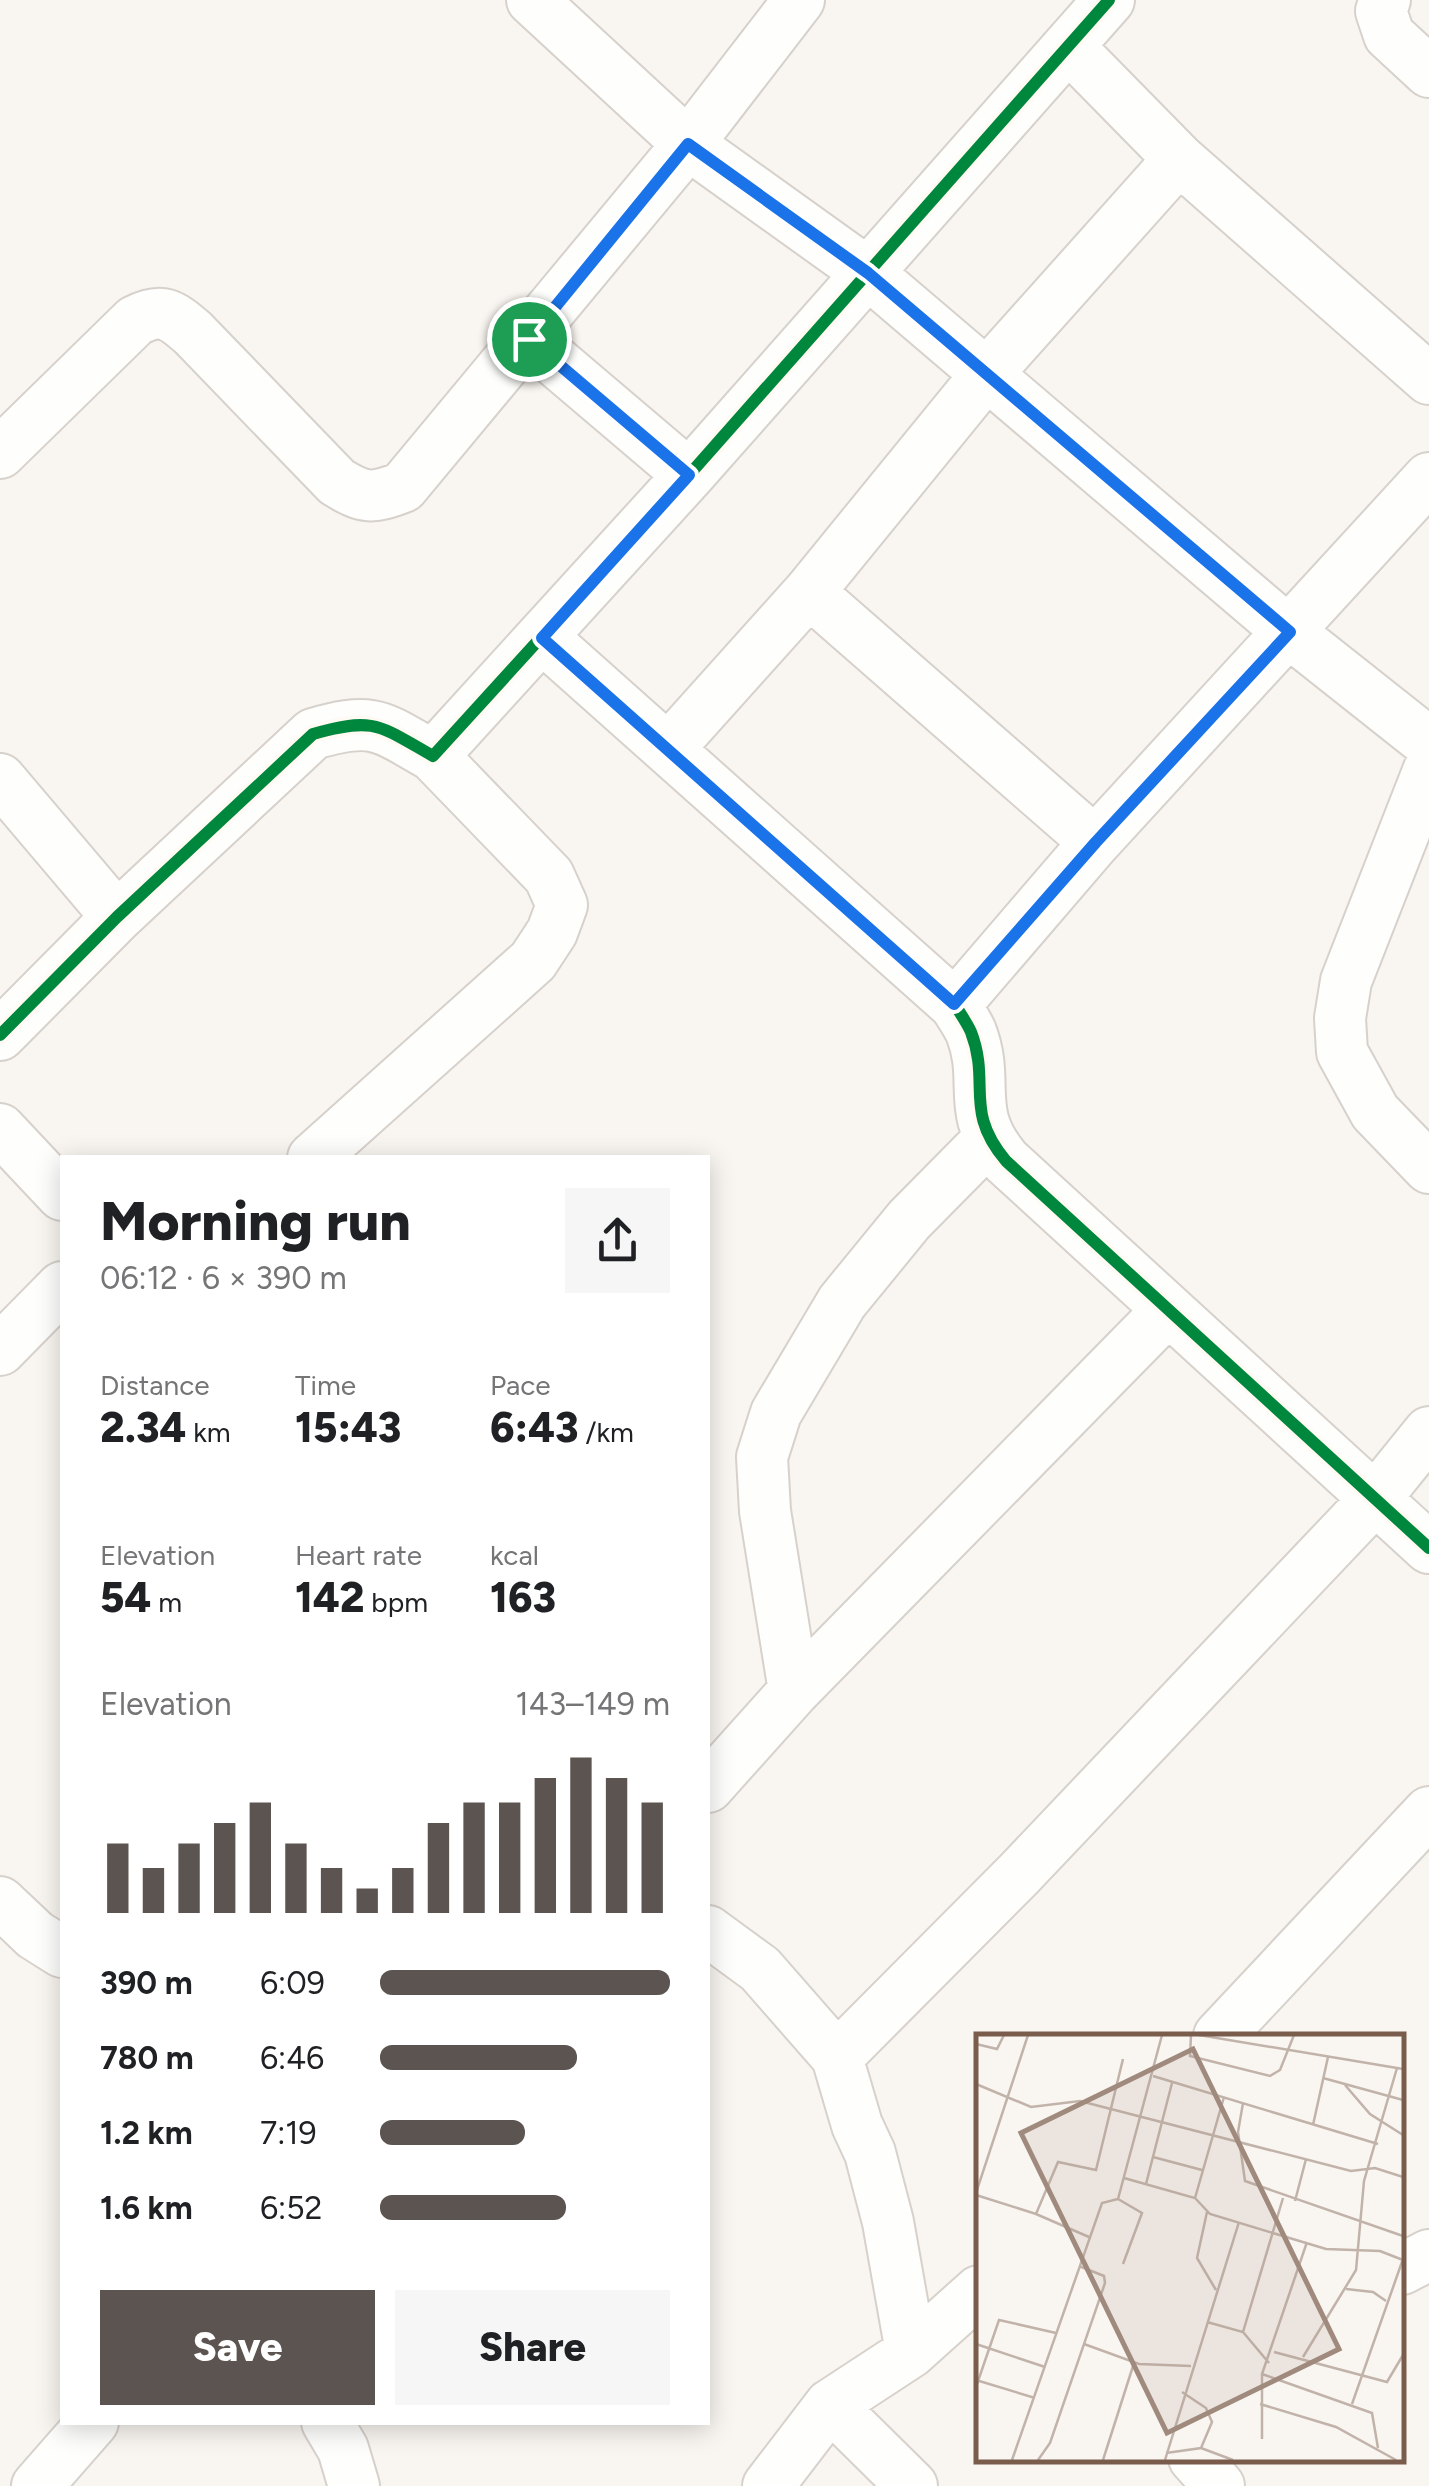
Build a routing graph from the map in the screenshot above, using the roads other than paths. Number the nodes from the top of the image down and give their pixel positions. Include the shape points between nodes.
1 (532, 0) edge
2 (799, 0) edge
3 (1109, 0) edge
4 (1385, 0) edge
5 (1070, 48) junction
6 (1429, 72) edge
7 (688, 144) junction
8 (1179, 159) junction
9 (868, 273) junction
10 (529, 339) junction
11 (985, 376) junction
12 (1429, 378) edge
13 (0, 454) edge
14 (689, 475) junction
15 (1429, 478) edge
16 (809, 592) junction
17 (1290, 632) junction
18 (542, 638) junction
19 (1429, 743) edge
20 (670, 748) junction
21 (433, 756) junction
22 (1429, 769) edge
23 (0, 778) edge
24 (1096, 842) junction
25 (116, 917) junction
26 (954, 1004) junction
27 (0, 1035) edge
28 (0, 1129) edge
29 (988, 1140) junction
30 (316, 1155) edge
31 (1429, 1168) edge
32 (60, 1193) edge
33 (60, 1290) edge
34 (1168, 1310) junction
35 (0, 1350) edge
36 (1429, 1432) edge
37 (1374, 1500) junction
38 (1429, 1548) edge
39 (794, 1691) junction
40 (710, 1785) edge
41 (1429, 1812) edge
42 (2, 1910) edge
43 (710, 1932) edge
44 (60, 1951) edge
45 (1221, 2034) edge
46 (837, 2057) junction
47 (1429, 2255) edge
48 (1404, 2268) edge
49 (976, 2294) edge
50 (911, 2352) junction
51 (830, 2404) junction
52 (90, 2425) edge
53 (329, 2425) edge
54 (1197, 2461) edge
55 (38, 2486) edge
56 (354, 2486) edge
57 (768, 2486) edge
58 (912, 2486) edge
59 (1219, 2486) edge

1 - 7 street
2 - 7 street
3 - 5 street
4 - 6 street via 1381,11 1389,35
5 - 8 street
5 - 9 street
7 - 9 street
7 - 10 street
8 - 11 street
8 - 12 street
9 - 11 street
9 - 14 street
10 - 13 street via 403,487 383,495 362,497 336,482 193,332 174,316 152,312 135,320
10 - 14 street
11 - 16 street
11 - 17 street
14 - 18 street
15 - 17 street
16 - 20 street
16 - 24 street
17 - 19 street
17 - 24 street
18 - 20 street
18 - 21 street
20 - 26 street
21 - 25 street via 381,726 350,723 313,734
21 - 30 street via 549,876 562,905 533,960
22 - 31 street via 1346,981 1340,1018 1342,1052 1375,1112
23 - 25 street
24 - 26 street
25 - 27 street
26 - 29 street via 971,1032
28 - 32 street
29 - 34 street
29 - 39 street via 909,1220 842,1302 776,1413 762,1457 765,1511
33 - 35 street
34 - 37 street
34 - 39 street
36 - 37 street
37 - 38 street
37 - 46 street
39 - 40 street
41 - 45 street
42 - 44 street
43 - 46 street via 760,1970
46 - 50 street via 888,2222
47 - 48 street
49 - 50 street
50 - 51 street
51 - 57 street
51 - 58 street
52 - 55 street
53 - 56 street
54 - 59 street

